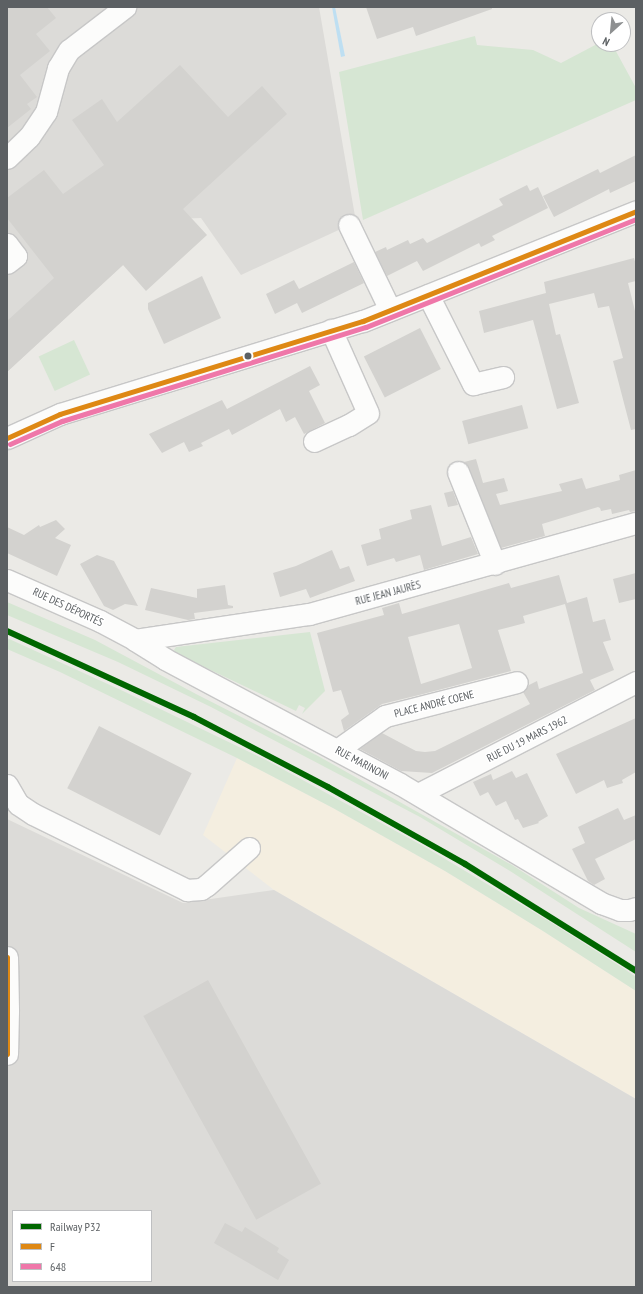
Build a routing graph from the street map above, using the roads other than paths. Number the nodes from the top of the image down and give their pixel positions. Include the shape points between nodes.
1 (126, 7) edge
2 (7, 158) edge
3 (636, 211) edge
4 (349, 225) dead end
5 (7, 244) edge
6 (7, 263) edge
7 (428, 295) junction
8 (390, 310) junction
9 (331, 330) junction
10 (503, 377) dead end
11 (7, 438) edge
12 (314, 441) dead end
13 (458, 472) dead end
14 (636, 523) edge
15 (495, 564) junction
16 (7, 580) edge
17 (132, 638) junction
18 (517, 682) dead end
19 (636, 682) edge
20 (337, 750) junction
21 (7, 785) edge
22 (418, 794) junction
23 (249, 848) dead end
24 (636, 908) edge
25 (7, 957) edge
26 (7, 1054) edge

1 - 2 street via 69,50 58,68 46,112 29,137
3 - 7 street
4 - 8 street
5 - 6 street via 16,256
7 - 8 street
7 - 10 street via 473,384
8 - 9 street
9 - 11 street via 60,414
9 - 12 street via 368,413
13 - 15 street
14 - 15 street, RUE JEAN JAURÈS
15 - 17 street, RUE JEAN JAURÈS via 309,614
16 - 17 street, RUE DES DÉPORTÉS
17 - 20 street, RUE MARINONI via 165,659
18 - 20 street, PLACE ANDRÉ COENE via 385,716
19 - 22 street, RUE DU 19 MARS 1962
20 - 22 street, RUE MARINONI
21 - 23 street via 18,804 29,812 188,890 201,889 207,885
22 - 24 street, RUE MARINONI via 590,898 620,910
25 - 26 street

